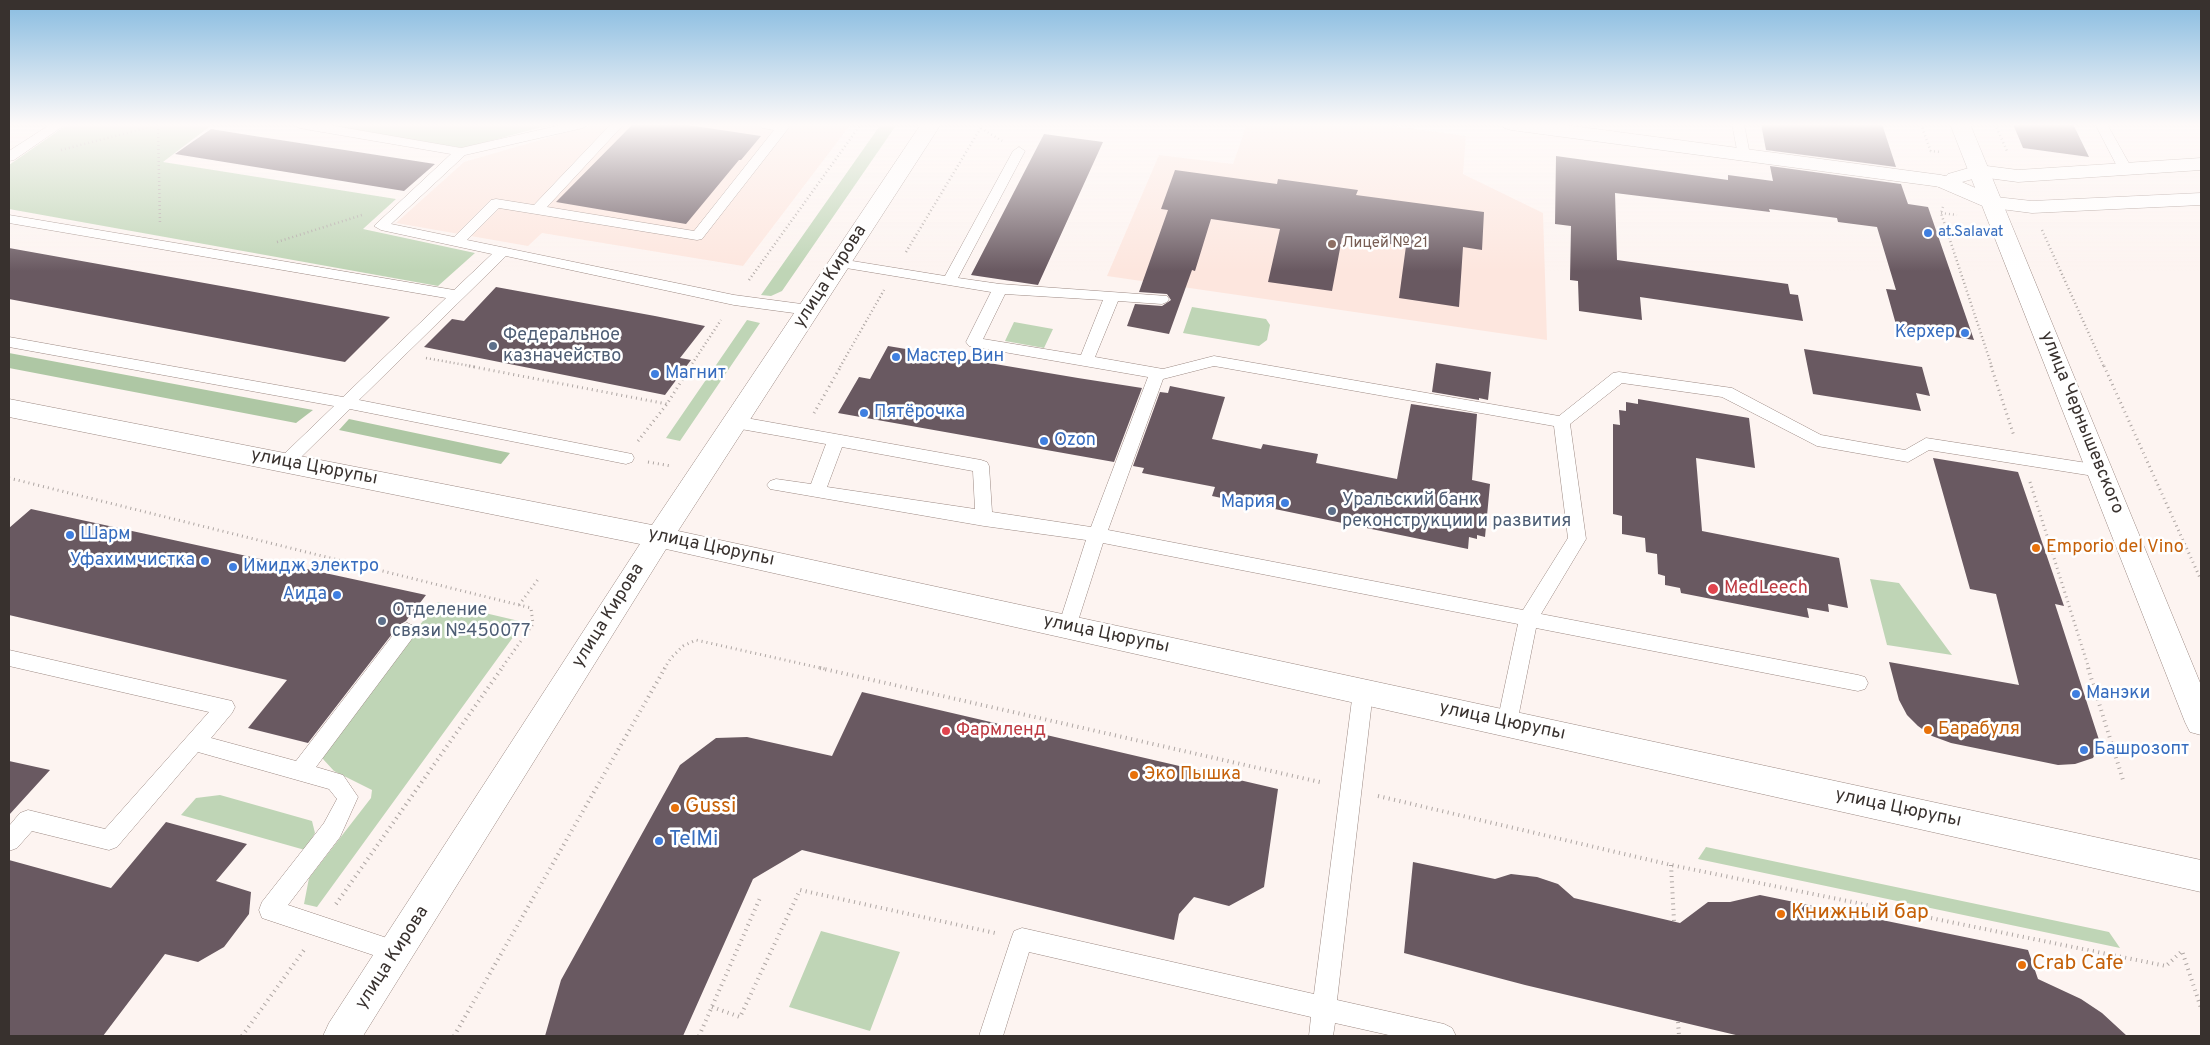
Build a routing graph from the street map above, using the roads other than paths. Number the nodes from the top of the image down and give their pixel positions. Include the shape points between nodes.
1 (439, 173) edge
2 (572, 173) edge
3 (747, 173) edge
4 (899, 173) edge
5 (1007, 173) edge
6 (1879, 173) edge
7 (1972, 173) edge
8 (1980, 173) edge
9 (1993, 173) edge
10 (2061, 173) edge
11 (1941, 181) junction
12 (2201, 199) edge
13 (1992, 203) junction
14 (537, 210) junction
15 (9, 219) edge
16 (457, 242) junction
17 (502, 251) junction
18 (840, 263) junction
19 (949, 281) junction
20 (1000, 289) junction
21 (457, 295) junction
22 (1112, 297) junction
23 (1162, 300) dead end
24 (809, 310) junction
25 (9, 342) edge
26 (1086, 361) junction
27 (1156, 374) junction
28 (347, 403) junction
29 (9, 408) edge
30 (735, 422) junction
31 (1562, 422) junction
32 (836, 440) junction
33 (626, 458) dead end
34 (286, 462) junction
35 (2100, 471) junction
36 (776, 485) dead end
37 (816, 492) junction
38 (984, 519) junction
39 (1097, 536) junction
40 (659, 537) junction
41 (1528, 619) junction
42 (1067, 626) junction
43 (407, 631) dead end
44 (9, 658) edge
45 (1858, 683) dead end
46 (1363, 692) junction
47 (2201, 722) edge
48 (1507, 723) junction
49 (194, 742) junction
50 (300, 772) junction
51 (9, 841) edge
52 (2201, 876) edge
53 (397, 952) junction
54 (1324, 1010) junction
55 (342, 1036) edge
56 (991, 1036) edge
57 (1321, 1036) edge
58 (1444, 1036) edge

1 - 16 lane via 382,226
2 - 14 lane
3 - 14 lane via 697,236
4 - 18 street, улица Кирова
5 - 19 lane
6 - 11 street
7 - 11 street
8 - 13 street, улица Чернышевского
9 - 10 street via 2018,176
11 - 13 street
12 - 13 street via 2032,207
13 - 35 street, улица Чернышевского
14 - 16 lane via 496,203
15 - 21 lane
16 - 17 lane
17 - 21 lane
17 - 24 lane via 734,300
18 - 19 lane
18 - 24 street, улица Кирова
19 - 20 lane
20 - 22 lane
20 - 26 lane via 974,342
21 - 28 lane
22 - 23 lane
22 - 26 lane
24 - 30 street, улица Кирова
25 - 28 lane
26 - 27 lane
27 - 31 lane via 1214,361
27 - 39 lane
28 - 33 lane
28 - 34 lane
29 - 34 street, улица Цюрупы
30 - 32 lane
30 - 40 street, улица Кирова
31 - 35 lane via 1619,377 1726,392 1816,440 1908,456 1926,444
31 - 41 lane via 1577,539
32 - 37 lane
32 - 38 lane via 981,466
34 - 40 street, улица Цюрупы
35 - 47 street, улица Чернышевского
36 - 37 lane
37 - 38 lane
38 - 39 lane
39 - 41 lane
39 - 42 lane
40 - 42 street, улица Цюрупы
40 - 53 street, улица Кирова
41 - 45 lane
41 - 48 lane
42 - 46 street, улица Цюрупы
43 - 50 lane
44 - 49 lane via 225,707
46 - 48 street, улица Цюрупы
46 - 54 lane
48 - 52 street, улица Цюрупы
49 - 50 lane
49 - 51 lane via 110,840 28,820
50 - 53 lane via 336,782 348,797 332,830 270,910
53 - 55 street, улица Кирова
54 - 56 lane via 1022,939
54 - 57 lane
54 - 58 lane

